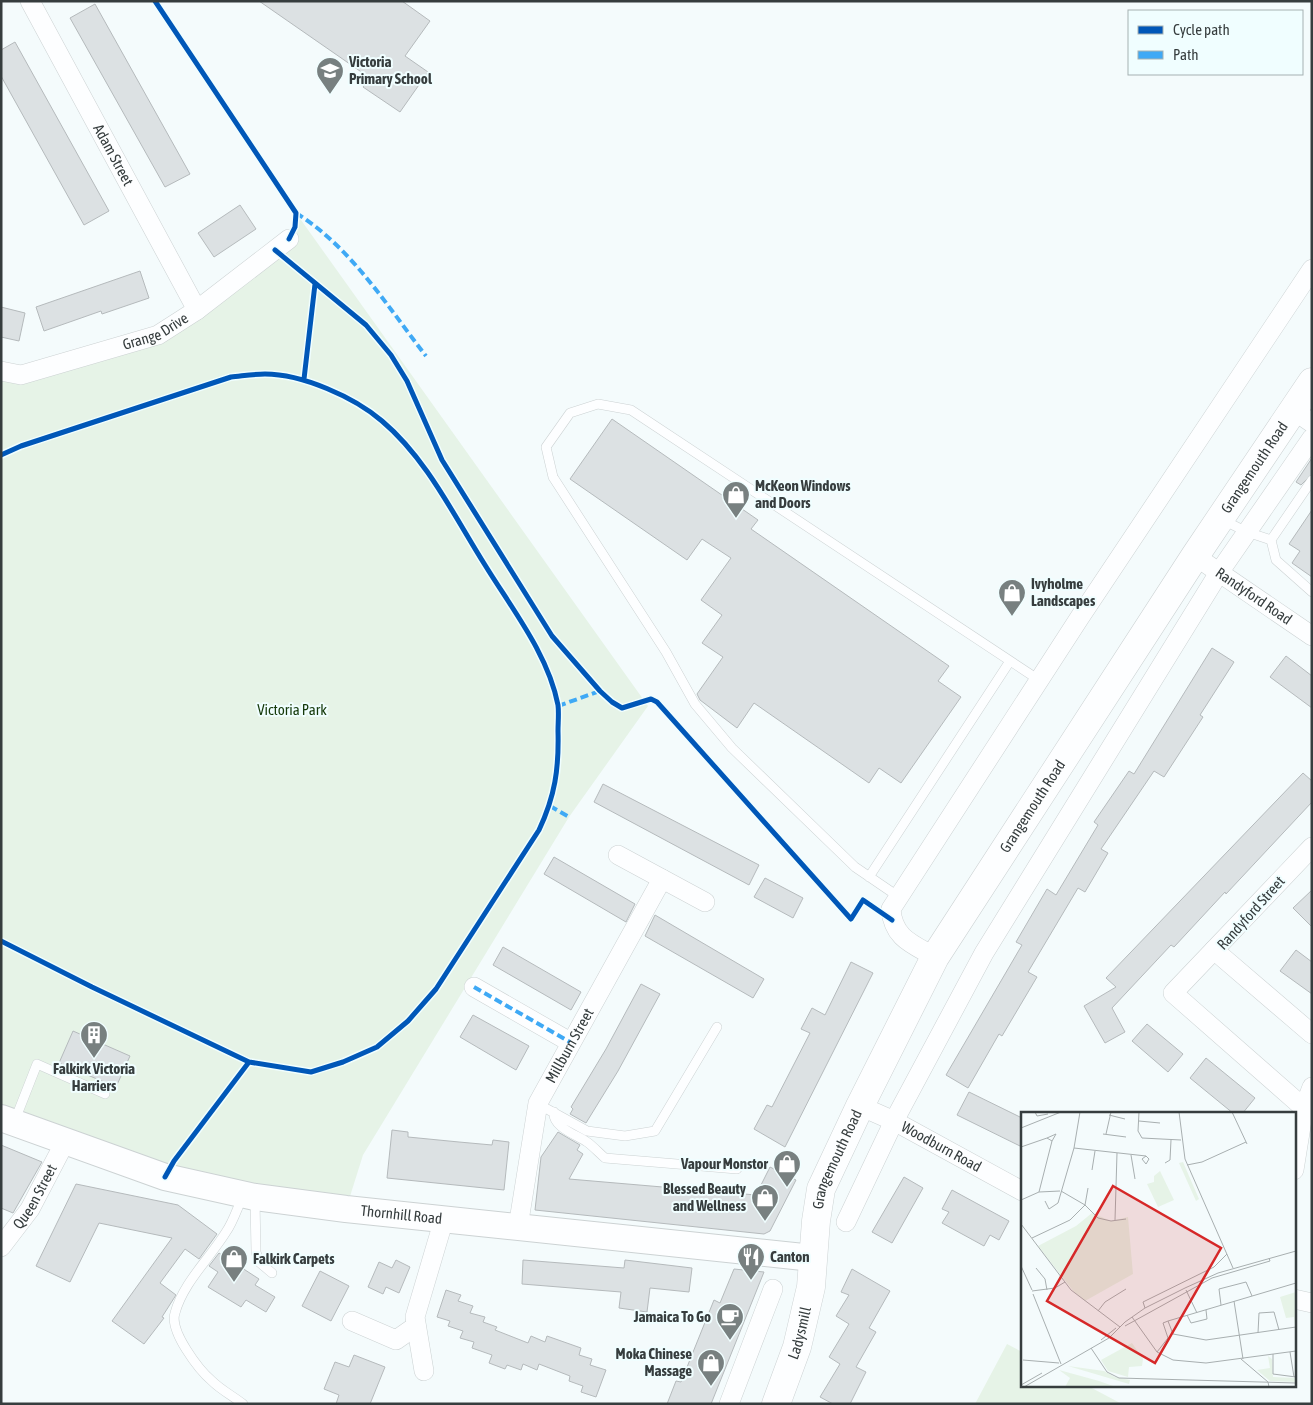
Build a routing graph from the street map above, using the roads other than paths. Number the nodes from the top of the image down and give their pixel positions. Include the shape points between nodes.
1 (30, 1) edge
2 (289, 239) dead end
3 (1312, 269) edge
4 (197, 310) junction
5 (1, 371) edge
6 (1312, 382) edge
7 (1302, 416) edge
8 (1312, 438) edge
9 (1312, 480) edge
10 (1220, 518) junction
11 (1247, 532) junction
12 (1271, 540) junction
13 (1195, 556) junction
14 (1220, 572) junction
15 (1312, 592) edge
16 (1312, 636) edge
17 (1010, 661) junction
18 (1039, 680) junction
19 (1312, 847) edge
20 (618, 855) dead end
21 (869, 877) junction
22 (662, 879) junction
23 (899, 897) junction
24 (705, 902) dead end
25 (1214, 950) junction
26 (935, 957) junction
27 (474, 987) dead end
28 (717, 1027) dead end
29 (1312, 1034) edge
30 (570, 1042) junction
31 (1312, 1087) edge
32 (105, 1094) dead end
33 (860, 1106) junction
34 (546, 1108) junction
35 (1304, 1108) junction
36 (8, 1120) edge
37 (894, 1121) junction
38 (65, 1142) junction
39 (1296, 1158) edge
40 (737, 1169) dead end
41 (1021, 1190) edge
42 (249, 1196) junction
43 (444, 1218) junction
44 (846, 1222) dead end
45 (518, 1226) junction
46 (1, 1248) edge
47 (813, 1258) junction
48 (272, 1273) dead end
49 (773, 1289) dead end
50 (1296, 1299) edge
51 (1312, 1302) edge
52 (352, 1321) dead end
53 (416, 1326) junction
54 (424, 1371) dead end
55 (243, 1404) edge
56 (729, 1404) edge
57 (776, 1404) edge

1 - 4 street, Adam Street
2 - 4 street, Grange Drive
3 - 18 street
4 - 5 street, Grange Drive via 158,336 21,374
6 - 7 main road, Grangemouth Road
7 - 10 main road, Grangemouth Road
8 - 11 street, Grangemouth Road
9 - 12 lane
10 - 11 lane
10 - 13 main road, Grangemouth Road
11 - 12 lane
11 - 14 street, Grangemouth Road
12 - 15 lane via 1276,560
13 - 14 street, Randyford Road
13 - 26 main road, Grangemouth Road
14 - 16 street, Randyford Road
14 - 37 street, Grangemouth Road via 984,953
17 - 18 lane
17 - 21 lane
17 - 21 lane via 631,410 598,404 570,413 546,447 553,476 666,652 695,704 732,748 855,868
18 - 23 street
19 - 25 street, Randyford Street
20 - 22 street
21 - 23 lane
22 - 24 street
22 - 30 street, Millburn Street
23 - 26 street via 891,909 897,932
25 - 29 street, Randyford Street
25 - 35 street via 1173,993
26 - 33 main road, Grangemouth Road
27 - 30 street
28 - 34 lane via 656,1131 625,1136 587,1131
30 - 34 street, Millburn Street
31 - 35 street
32 - 36 lane via 37,1064
33 - 37 street, Woodburn Road
33 - 47 main road, Grangemouth Road via 821,1189
34 - 40 lane via 561,1127 589,1143 605,1158
34 - 45 street, Millburn Street
35 - 39 street
36 - 38 street, Thornhill Road
37 - 41 street, Woodburn Road
37 - 44 street, Grangemouth Road
38 - 42 street, Thornhill Road via 165,1177
38 - 46 street, Queen Street via 30,1209
42 - 43 street, Thornhill Road
42 - 48 lane via 256,1252 259,1262
42 - 55 lane via 174,1314 184,1346 212,1381
43 - 45 street, Thornhill Road
43 - 53 street via 415,1317
45 - 47 street, Thornhill Road
47 - 57 main road, Ladysmill via 811,1287 796,1347
49 - 56 street
50 - 51 street
52 - 53 street via 396,1340
53 - 54 street

